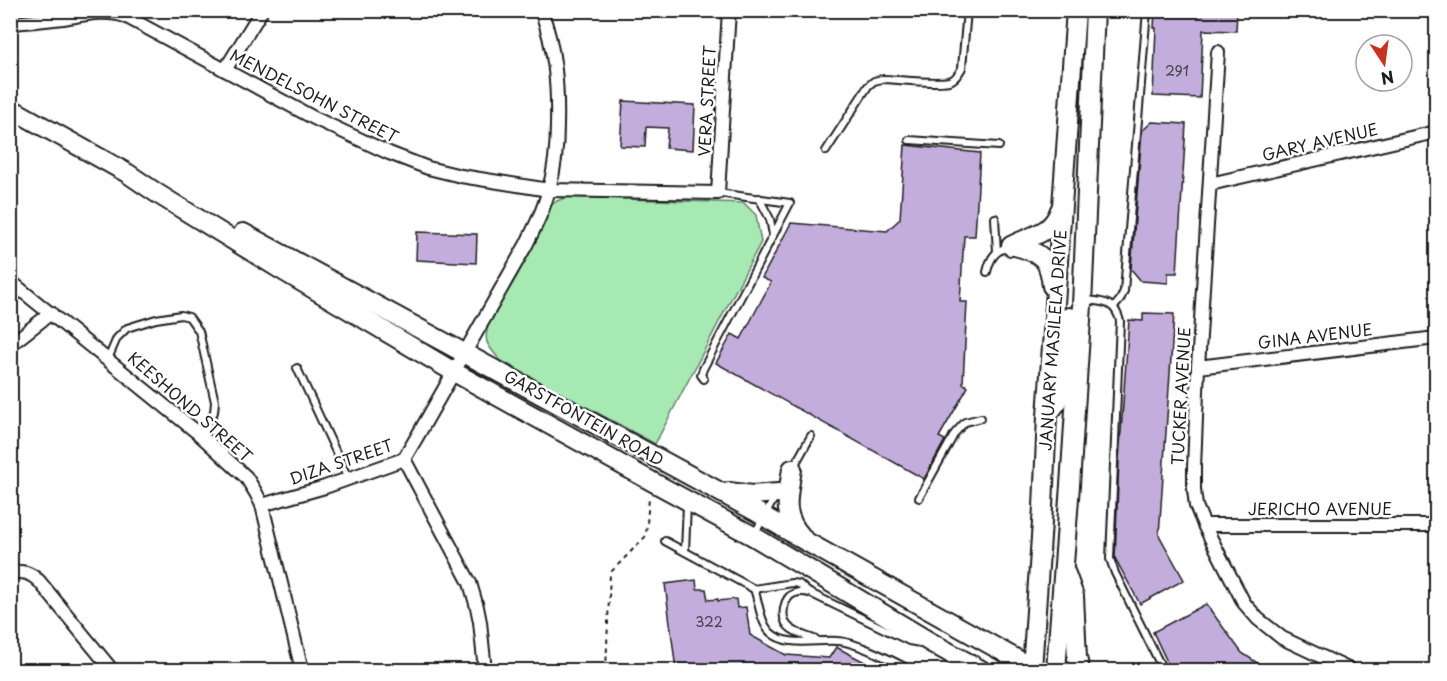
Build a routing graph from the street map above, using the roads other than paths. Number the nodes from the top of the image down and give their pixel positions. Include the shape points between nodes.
1 (262, 10) edge
2 (541, 10) edge
3 (729, 10) edge
4 (968, 10) edge
5 (1076, 10) edge
6 (1095, 10) edge
7 (1147, 10) edge
8 (10, 22) edge
9 (1218, 52) dead end
10 (225, 70) junction
11 (10, 108) edge
12 (1437, 132) edge
13 (909, 140) dead end
14 (999, 146) dead end
15 (826, 151) dead end
16 (127, 173) junction
17 (1210, 184) junction
18 (549, 190) junction
19 (718, 193) junction
20 (1086, 194) junction
21 (759, 198) junction
22 (1063, 201) junction
23 (995, 218) dead end
24 (773, 236) junction
25 (1051, 247) junction
26 (1008, 248) junction
27 (987, 272) dead end
28 (10, 281) edge
29 (1082, 299) junction
30 (1114, 308) junction
31 (51, 313) junction
32 (1054, 324) junction
33 (1437, 338) edge
34 (10, 345) edge
35 (464, 352) junction
36 (108, 359) junction
37 (1198, 367) junction
38 (297, 368) dead end
39 (454, 372) junction
40 (704, 378) dead end
41 (1047, 416) junction
42 (981, 418) dead end
43 (201, 435) junction
44 (810, 436) dead end
45 (404, 459) junction
46 (792, 469) junction
47 (348, 479) junction
48 (713, 489) junction
49 (778, 493) junction
50 (919, 498) dead end
51 (687, 500) junction
52 (262, 505) junction
53 (765, 517) junction
54 (1204, 525) junction
55 (1437, 525) edge
56 (753, 536) junction
57 (665, 541) dead end
58 (807, 542) junction
59 (685, 552) junction
60 (1064, 570) junction
61 (10, 573) edge
62 (754, 589) junction
63 (810, 593) junction
64 (819, 640) junction
65 (930, 642) junction
66 (112, 670) edge
67 (302, 670) edge
68 (485, 670) edge
69 (911, 670) edge
70 (981, 670) edge
71 (1033, 670) edge
72 (1056, 670) edge
73 (1080, 670) edge
74 (1163, 670) edge
75 (1350, 670) edge

1 - 10 street
2 - 18 street, DIZA STREET via 553,51 557,86 557,145
3 - 19 street, VERA STREET
4 - 15 lane via 962,68 954,79 874,81
5 - 22 main road, JANUARY MASILELA DRIVE
6 - 20 main road, JANUARY MASILELA DRIVE
7 - 30 lane via 1124,291
8 - 10 street, MENDELSOHN STREET via 120,14
9 - 17 street, TUCKER AVENUE
10 - 18 street, MENDELSOHN STREET via 314,118 416,164 461,176
11 - 16 main road, GARSTFONTEIN ROAD
12 - 17 street, GARY AVENUE
13 - 14 lane
16 - 35 main road, GARSTFONTEIN ROAD
16 - 39 main road, GARSTFONTEIN ROAD
17 - 37 street, TUCKER AVENUE
18 - 19 street, MENDELSOHN STREET
18 - 35 street, DIZA STREET via 530,237
19 - 21 lane, MENDELSOHN STREET
20 - 25 main road via 1071,237
20 - 29 main road, JANUARY MASILELA DRIVE
21 - 24 lane via 770,219
21 - 24 lane, MENDELSOHN STREET via 790,203
22 - 25 main road, JANUARY MASILELA DRIVE
22 - 26 main road via 1049,228
23 - 26 lane
24 - 40 lane via 703,369
25 - 26 lane
25 - 32 main road, JANUARY MASILELA DRIVE
26 - 27 lane via 992,257
26 - 32 main road via 1034,251 1048,265
28 - 31 street, KEESHOND STREET
29 - 30 lane
29 - 41 main road via 1070,307 1062,390
29 - 60 main road, JANUARY MASILELA DRIVE
30 - 74 lane via 1120,330 1110,559
31 - 34 street
31 - 36 street, KEESHOND STREET
32 - 41 main road, JANUARY MASILELA DRIVE
33 - 37 street, GINA AVENUE
35 - 39 street, DIZA STREET
35 - 48 main road, GARSTFONTEIN ROAD
36 - 43 street, KEESHOND STREET
36 - 43 lane via 117,338 127,328 156,319 189,317 199,331 215,402
37 - 54 street, TUCKER AVENUE via 1194,490
38 - 47 lane
39 - 45 street, DIZA STREET
39 - 51 main road, GARSTFONTEIN ROAD
41 - 71 main road, JANUARY MASILELA DRIVE
42 - 50 lane via 965,422 954,433
43 - 52 street, KEESHOND STREET via 246,477
44 - 46 lane
45 - 47 street, DIZA STREET
45 - 68 street via 470,583 480,622
46 - 49 lane
46 - 58 main road via 789,518
47 - 52 street, DIZA STREET
48 - 49 main road via 752,495
48 - 53 main road, GARSTFONTEIN ROAD
49 - 53 lane
51 - 56 main road, GARSTFONTEIN ROAD
51 - 59 lane
52 - 67 street, KEESHOND STREET
53 - 56 lane
53 - 58 main road, GARSTFONTEIN ROAD
54 - 55 street, JERICHO AVENUE
54 - 75 street, TUCKER AVENUE via 1244,603 1258,620 1282,638
56 - 65 main road, GARSTFONTEIN ROAD
57 - 59 lane
58 - 71 main road, GARSTFONTEIN ROAD
59 - 62 lane
60 - 72 main road, JANUARY MASILELA DRIVE
60 - 73 main road via 1074,596
61 - 66 street via 26,572 39,581
62 - 63 lane via 792,583
62 - 64 lane via 763,622 773,635 790,641
63 - 64 lane via 791,595 784,616 789,627
63 - 65 lane via 909,641
64 - 69 lane via 851,644
65 - 70 main road, GARSTFONTEIN ROAD

